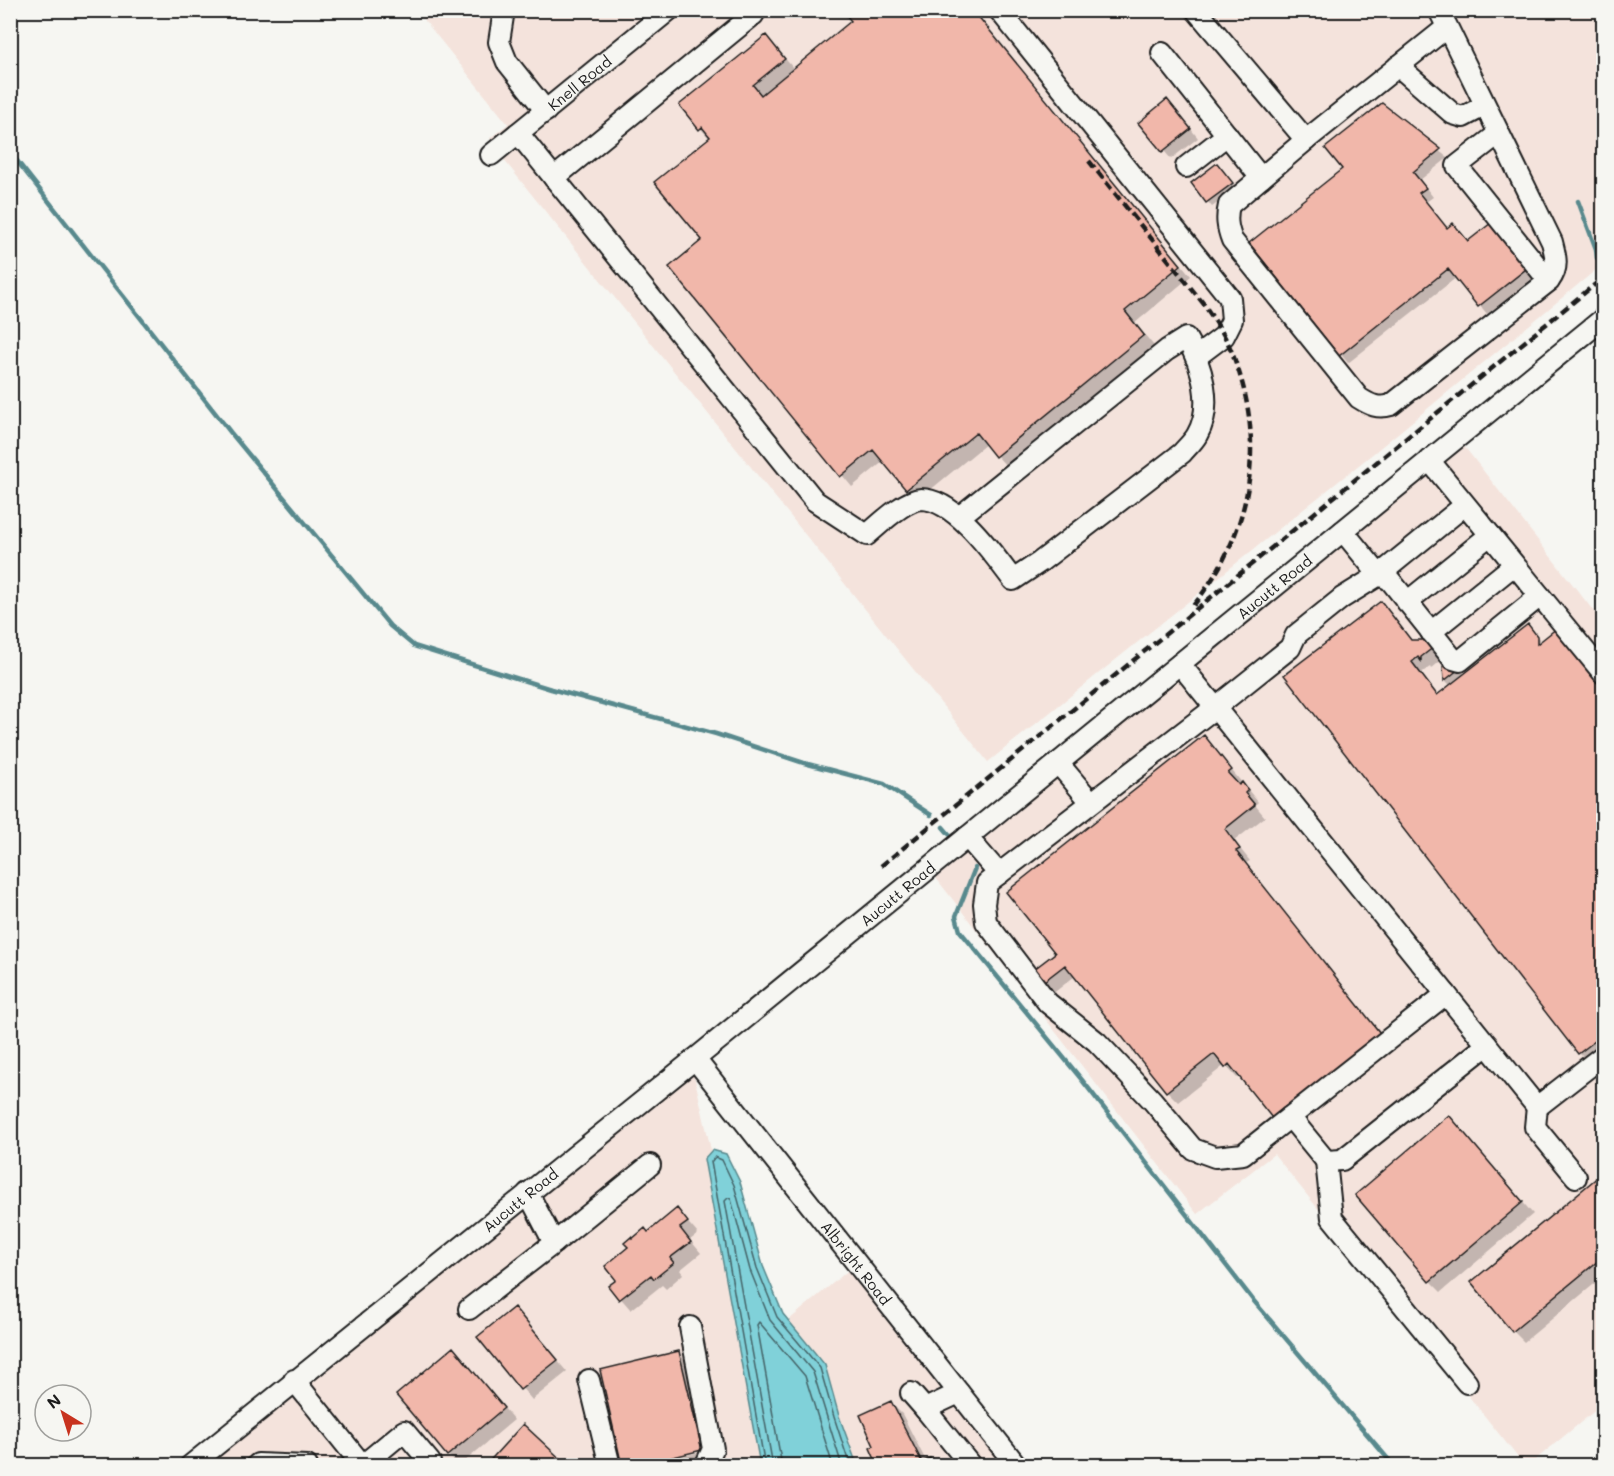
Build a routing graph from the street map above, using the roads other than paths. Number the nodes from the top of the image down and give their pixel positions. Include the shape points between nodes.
1 (504, 10) edge
2 (669, 10) edge
3 (756, 10) edge
4 (999, 10) edge
5 (1196, 10) edge
6 (1442, 19) edge
7 (1162, 53) dead end
8 (1398, 66) junction
9 (1484, 106) junction
10 (546, 111) junction
11 (518, 133) junction
12 (1498, 134) junction
13 (1227, 135) junction
14 (1305, 140) junction
15 (491, 156) dead end
16 (1185, 167) dead end
17 (554, 178) junction
18 (1261, 178) junction
19 (1549, 281) junction
20 (1604, 318) edge
21 (1196, 357) junction
22 (1429, 460) junction
23 (1465, 505) junction
24 (959, 517) junction
25 (1343, 531) junction
26 (1490, 535) junction
27 (1514, 565) junction
28 (1379, 575) junction
29 (1540, 596) junction
30 (1407, 602) junction
31 (1431, 632) junction
32 (1180, 663) junction
33 (1604, 674) edge
34 (1216, 708) junction
35 (1058, 763) junction
36 (1091, 802) junction
37 (967, 837) junction
38 (999, 874) junction
39 (1446, 994) junction
40 (1487, 1045) junction
41 (1604, 1055) edge
42 (695, 1059) junction
43 (1538, 1107) junction
44 (1290, 1117) junction
45 (1326, 1161) junction
46 (650, 1164) dead end
47 (1576, 1177) dead end
48 (528, 1193) junction
49 (554, 1243) junction
50 (469, 1309) dead end
51 (690, 1327) dead end
52 (294, 1380) junction
53 (589, 1380) dead end
54 (1467, 1383) dead end
55 (911, 1393) dead end
56 (959, 1393) junction
57 (925, 1409) junction
58 (358, 1463) edge
59 (190, 1466) edge
60 (256, 1466) edge
61 (307, 1466) edge
62 (427, 1466) edge
63 (610, 1466) edge
64 (705, 1466) edge
65 (971, 1466) edge
66 (1017, 1466) edge

1 - 10 street via 499,42 507,62
2 - 10 street, Knell Road
3 - 17 street
4 - 21 street via 1230,298 1232,320 1224,336
5 - 14 street
6 - 8 street
6 - 9 street
7 - 13 street
8 - 9 street via 1453,114 1463,117
8 - 14 street
9 - 12 street
10 - 11 street, Knell Road
11 - 15 street, Knell Road
11 - 17 street
12 - 19 street via 1551,242 1557,269
12 - 19 street via 1457,166
13 - 16 street
13 - 18 street
14 - 18 street
17 - 24 street via 815,501 867,535 903,506 921,499 944,506
18 - 19 street via 1229,205 1226,217 1232,240 1359,398 1370,405 1391,405
20 - 22 street, Aucutt Road
21 - 24 street via 1186,338 1167,350
21 - 24 street via 1205,401 1197,435 1182,453 1040,562 1013,580
22 - 23 street
22 - 25 street, Aucutt Road
23 - 26 street
23 - 28 street
25 - 28 street
25 - 32 street, Aucutt Road
26 - 27 street
26 - 30 street
27 - 29 street
27 - 31 street
28 - 30 street via 1390,580
28 - 34 street via 1342,598 1296,635 1290,648
29 - 31 street via 1460,661 1453,659
29 - 33 street
30 - 31 street
32 - 34 street
32 - 35 street, Aucutt Road
34 - 36 street
34 - 39 street
35 - 36 street
35 - 37 street, Aucutt Road
36 - 38 street
37 - 38 street
37 - 42 street, Aucutt Road
38 - 44 street via 987,883 986,922 1048,1003 1097,1042 1193,1149 1215,1157 1243,1154
39 - 40 street
39 - 44 street
40 - 43 street
40 - 45 street via 1342,1160
41 - 43 street
42 - 48 street, Aucutt Road
42 - 56 street, Albright Road
43 - 47 street via 1535,1127
44 - 45 street
45 - 54 street via 1332,1218
46 - 49 street
48 - 49 street
48 - 52 street, Aucutt Road
49 - 50 street
51 - 64 street via 713,1449
52 - 58 street
52 - 59 street, Aucutt Road
53 - 63 street
55 - 57 street
56 - 57 street
56 - 66 street, Albright Road
57 - 65 street
58 - 62 street via 404,1431 430,1462
60 - 61 street

